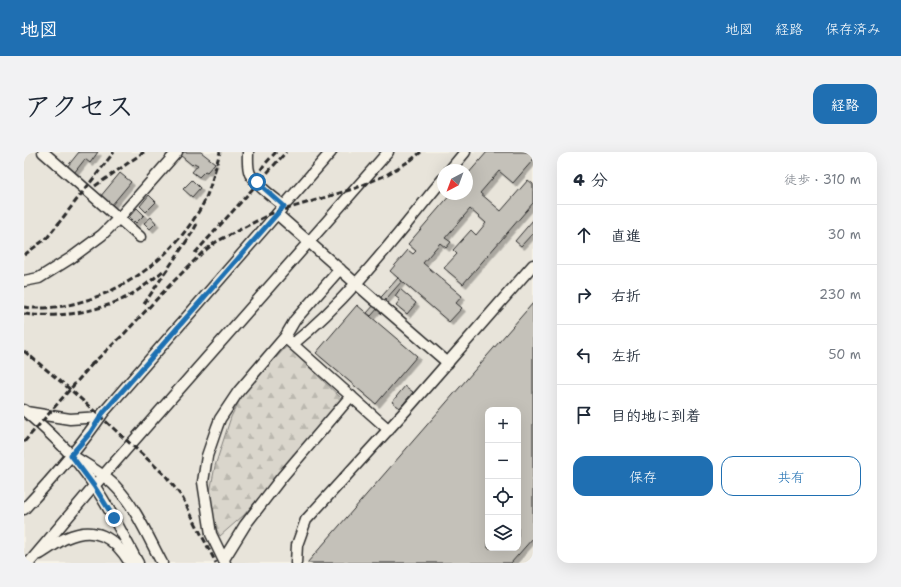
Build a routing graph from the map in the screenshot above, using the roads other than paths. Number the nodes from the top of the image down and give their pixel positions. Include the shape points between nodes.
1 (43, 152) edge
2 (177, 152) edge
3 (248, 152) edge
4 (331, 152) edge
5 (388, 152) edge
6 (465, 152) edge
7 (455, 164) edge
8 (437, 186) edge
9 (284, 206) junction
10 (277, 214) junction
11 (119, 218) junction
12 (140, 236) dead end
13 (309, 242) junction
14 (533, 265) edge
15 (340, 269) junction
16 (24, 281) edge
17 (356, 283) junction
18 (285, 337) junction
19 (293, 344) junction
20 (448, 363) junction
21 (351, 396) junction
22 (25, 411) edge
23 (100, 417) junction
24 (389, 430) junction
25 (71, 455) junction
26 (103, 476) junction
27 (94, 486) junction
28 (24, 509) edge
29 (31, 560) edge
30 (224, 561) edge
31 (130, 563) edge
32 (138, 563) edge
33 (162, 563) edge
34 (296, 563) edge

1 - 11 lane
2 - 11 lane
3 - 9 lane via 250,173
4 - 9 lane
5 - 13 lane
6 - 7 lane
8 - 17 lane
9 - 10 lane
10 - 13 lane
10 - 23 lane
11 - 12 lane
11 - 16 lane via 102,235 71,258 39,278
13 - 15 lane
13 - 26 lane
14 - 20 lane
15 - 17 lane
15 - 18 lane via 295,320
17 - 19 lane via 310,331
17 - 20 lane
18 - 19 lane
18 - 30 lane via 224,412 207,456 204,482 207,512 213,541
19 - 21 lane
20 - 24 lane
21 - 24 lane
21 - 30 lane via 244,525
22 - 23 lane via 70,419
22 - 25 lane
23 - 25 lane
24 - 34 lane via 306,520 297,545
25 - 26 lane
25 - 27 lane
25 - 28 lane
26 - 27 lane
26 - 33 lane via 117,488 134,511
27 - 29 lane
27 - 32 lane
29 - 31 lane via 65,538 84,532 101,534 112,542

